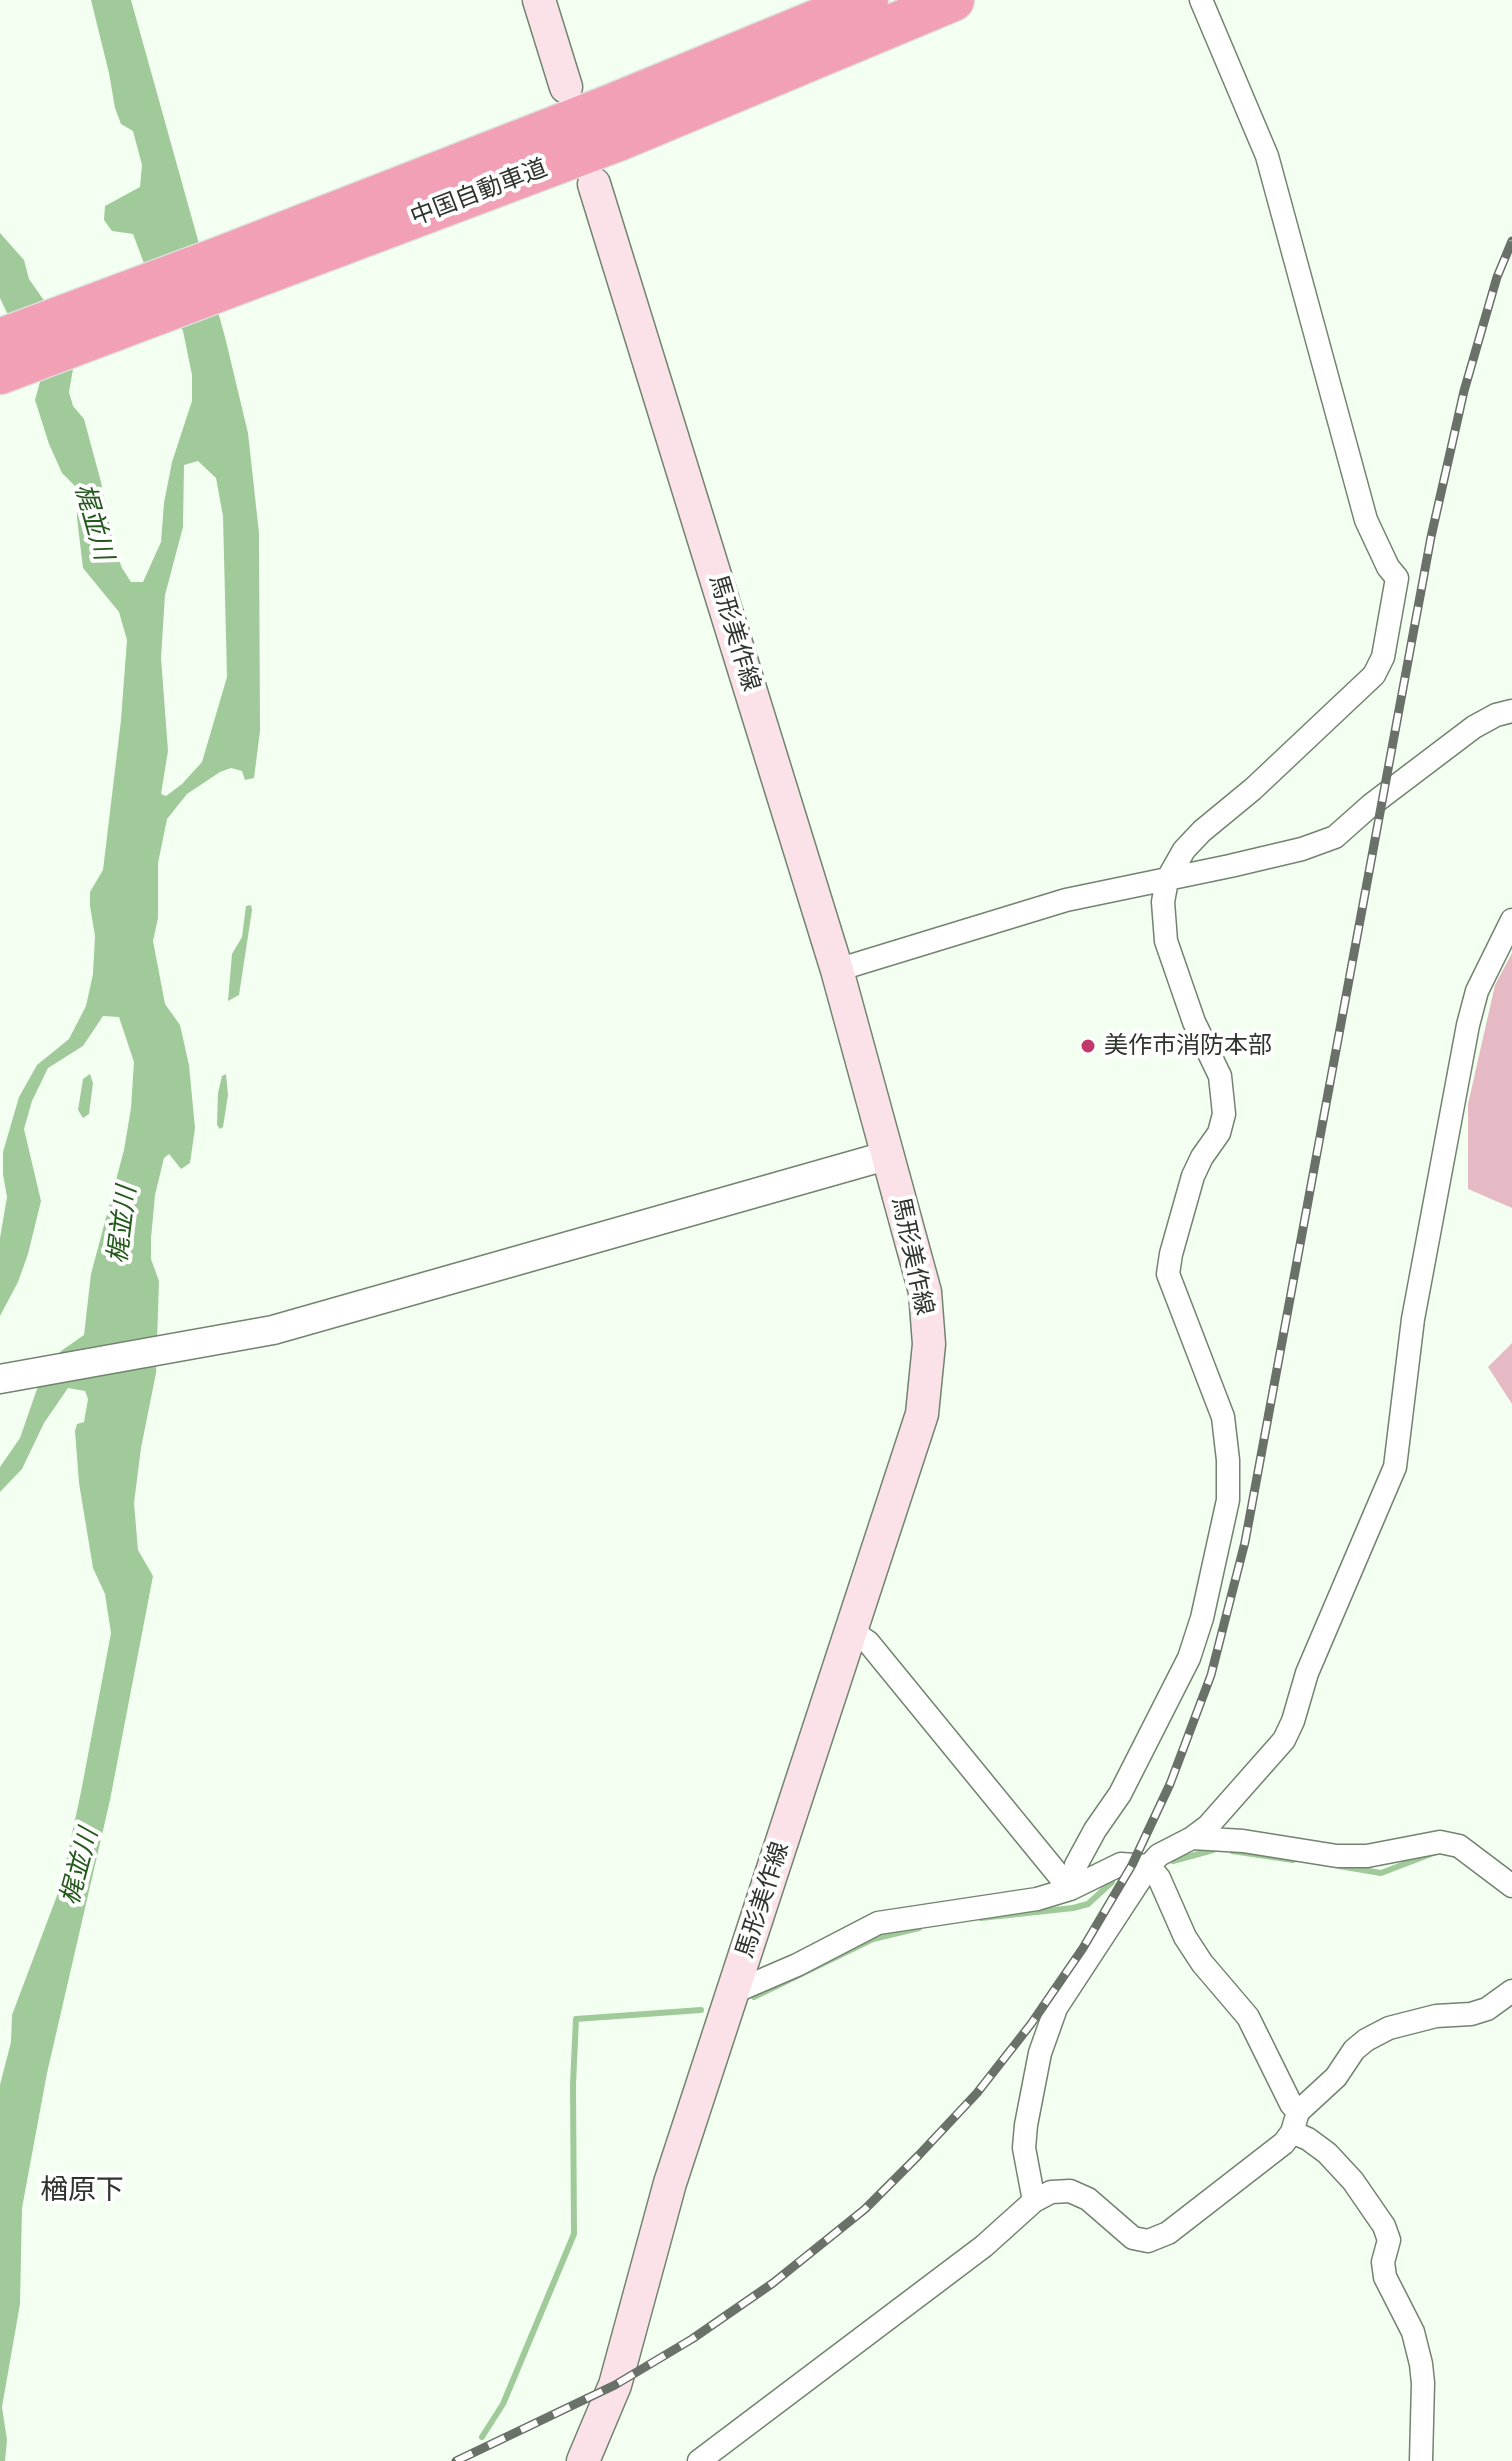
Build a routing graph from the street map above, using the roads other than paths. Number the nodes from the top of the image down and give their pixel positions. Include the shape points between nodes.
1 (539, 0) edge
2 (867, 0) edge
3 (953, 0) edge
4 (1201, 0) edge
5 (566, 87) dead end
6 (594, 184) dead end
7 (225, 273) junction
8 (0, 340) edge
9 (0, 373) edge
10 (1512, 711) edge
11 (1167, 880) junction
12 (1512, 920) edge
13 (837, 970) junction
14 (889, 1155) junction
15 (0, 1379) edge
16 (852, 1631) junction
17 (1192, 1838) junction
18 (1149, 1866) junction
19 (1512, 1886) edge
20 (1070, 1889) junction
21 (1512, 1991) edge
22 (732, 1993) junction
23 (1295, 2122) junction
24 (1034, 2201) junction
25 (583, 2461) edge
26 (699, 2461) edge
27 (1421, 2461) edge

1 - 5 main road
2 - 7 highway, 中国自動車道
3 - 7 highway, 中国自動車道 via 618,140
4 - 11 street via 1267,156 1366,520 1397,578 1383,657 1374,675 1202,831
6 - 13 main road, 馬形美作線
7 - 8 highway, 中国自動車道
7 - 9 highway, 中国自動車道
10 - 11 street via 1474,727 1335,837
11 - 13 street via 1066,900
11 - 20 street via 1166,941 1194,1022 1220,1076 1224,1114 1219,1133 1193,1176 1168,1274 1223,1417 1228,1500 1189,1658 1120,1794 1076,1865
12 - 17 street via 1477,991 1468,1025 1413,1319 1395,1467 1284,1740
13 - 14 main road, 馬形美作線
14 - 15 street via 288,1326
14 - 16 main road, 馬形美作線 via 925,1292 929,1344 922,1414
16 - 20 street via 868,1642
16 - 22 main road, 馬形美作線
17 - 18 street
17 - 19 street via 1337,1856 1367,1856 1440,1842 1459,1846
18 - 20 street via 1121,1864
18 - 23 street via 1202,1963 1248,2017
18 - 24 street via 1046,2029 1024,2148
20 - 22 street via 1037,1899 878,1923
21 - 23 street via 1487,2009 1412,2022 1366,2040
22 - 25 main road, 馬形美作線 via 670,2183 615,2385
23 - 24 street via 1284,2143 1168,2233 1148,2241 1133,2238 1088,2199 1070,2191 1051,2192
23 - 27 street via 1353,2181 1384,2226 1389,2240 1385,2277 1413,2332 1421,2364
24 - 26 street via 984,2246

